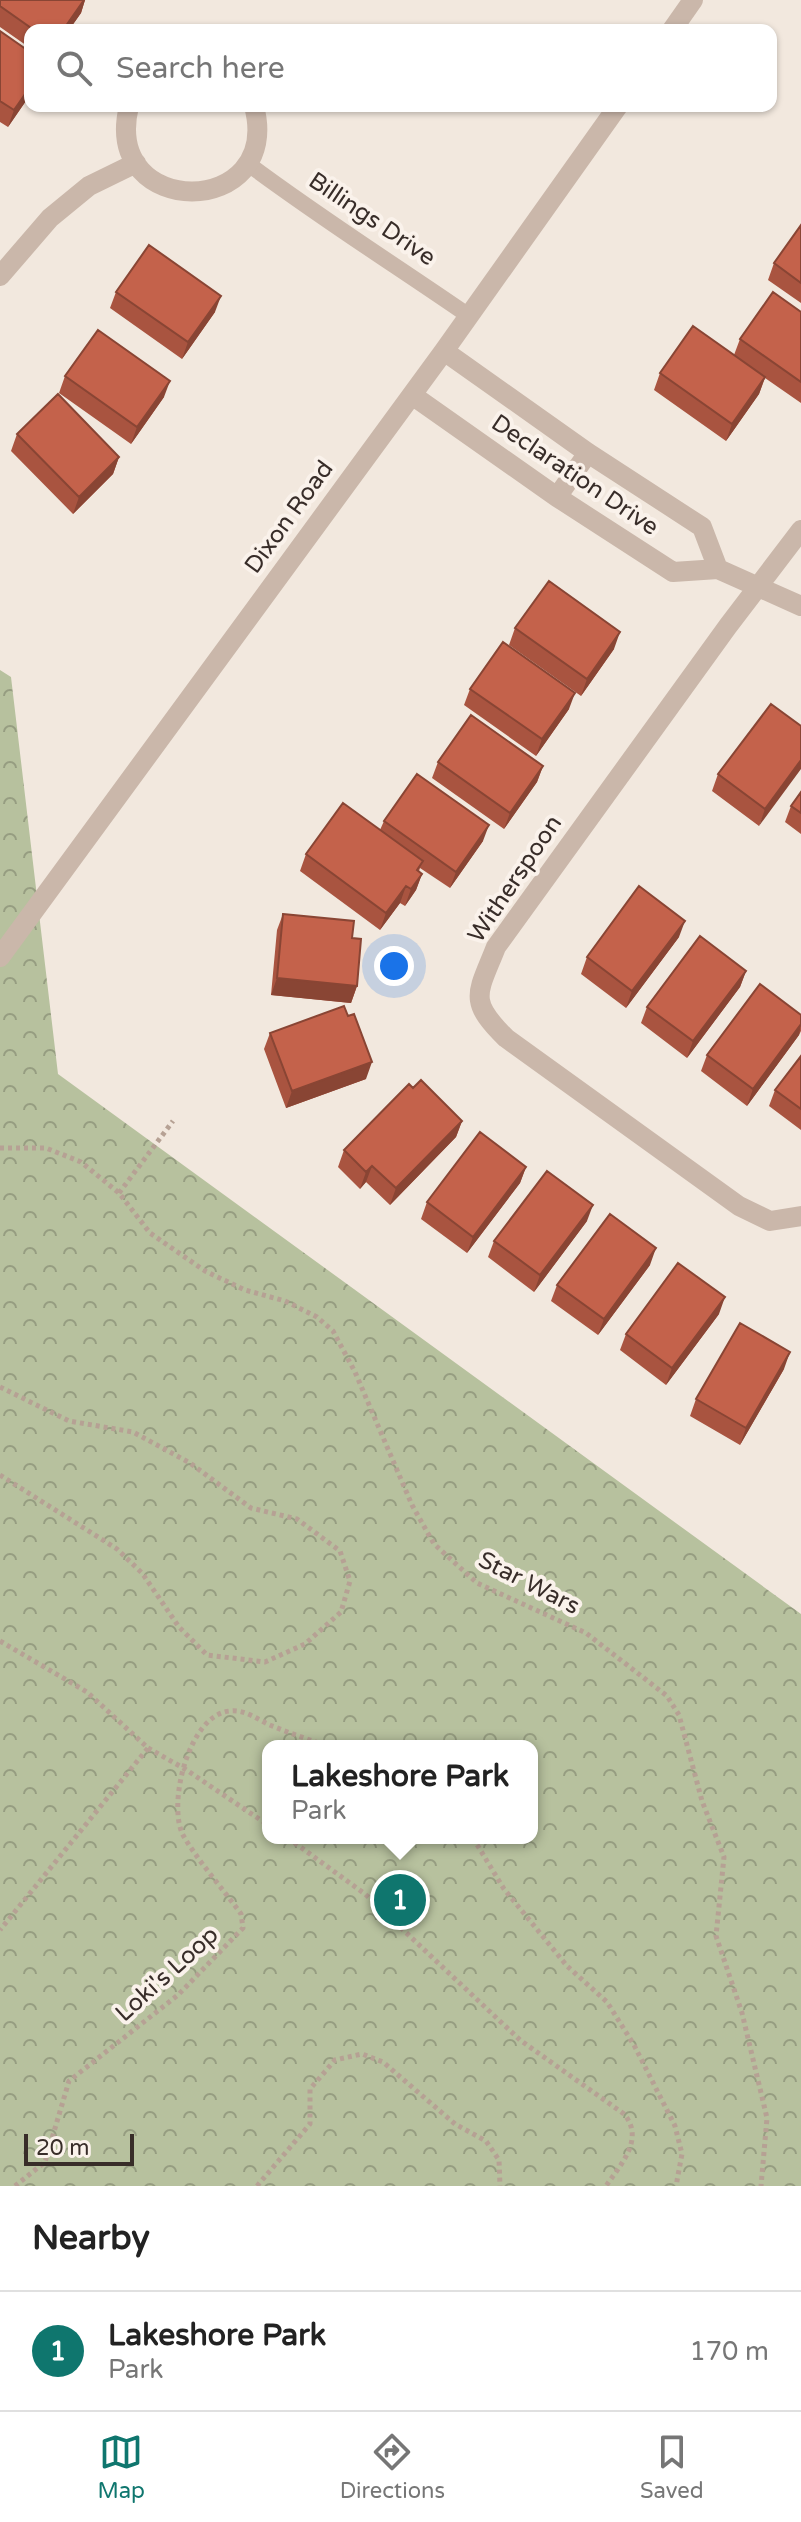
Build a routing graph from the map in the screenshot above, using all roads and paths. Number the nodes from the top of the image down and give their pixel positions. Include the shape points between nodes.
1 (693, 0) edge
2 (676, 24) edge
3 (127, 112) edge
4 (256, 112) edge
5 (614, 112) edge
6 (136, 163) junction
7 (247, 163) junction
8 (0, 276) edge
9 (469, 316) junction
10 (444, 351) junction
11 (412, 395) junction
12 (588, 453) junction
13 (557, 497) junction
14 (801, 530) edge
15 (718, 569) junction
16 (758, 587) junction
17 (801, 606) edge
18 (0, 957) edge
19 (173, 1121) dead end
20 (0, 1148) edge
21 (119, 1193) junction
22 (801, 1216) edge
23 (0, 1387) edge
24 (0, 1475) edge
25 (0, 1641) edge
26 (310, 1740) edge
27 (148, 1748) junction
28 (185, 1769) junction
29 (262, 1821) edge
30 (296, 1844) edge
31 (477, 1844) edge
32 (0, 1930) edge
33 (15, 2186) edge
34 (257, 2186) edge
35 (500, 2186) edge
36 (606, 2186) edge
37 (676, 2186) edge
38 (761, 2186) edge

1 - 2 street
3 - 6 street via 127,143
4 - 7 street via 256,143
5 - 9 street, Dixon Road
6 - 7 street via 151,180 192,193 213,190
6 - 8 street via 89,186 50,218
7 - 9 lane, Billings Drive
9 - 10 street, Dixon Road
10 - 11 street, Dixon Road
10 - 12 street, Declaration Drive
11 - 13 street, Declaration Drive
11 - 18 street, Dixon Road
12 - 13 street
12 - 15 street, Declaration Drive via 702,527
13 - 15 street, Declaration Drive via 673,572
14 - 16 street
15 - 16 street, Declaration Drive
16 - 17 street, Declaration Drive
16 - 22 street, Witherspoon via 496,947 479,1002 506,1038 739,1206 770,1221
19 - 21 path
20 - 21 path, Star Wars via 46,1148 81,1162
21 - 38 path, Star Wars via 150,1233 205,1271 285,1301 333,1331 434,1544 477,1583 586,1633 673,1705 724,1857 716,1936 742,2013 767,2118
23 - 24 path via 69,1421 133,1432 190,1463 251,1508 297,1519 340,1551 350,1581 341,1612 305,1644 265,1662 207,1655 117,1549
25 - 27 path via 87,1692
26 - 28 path via 242,1711 226,1711 197,1732
27 - 28 path
27 - 32 path
28 - 29 path
28 - 33 path, Loki's Loop via 176,1808 182,1834 241,1914 243,1928 178,1995 69,2081 45,2162
30 - 36 path via 365,1894 520,2040 624,2114 634,2135
31 - 37 path via 504,1889 567,1966 607,2002 634,2045 675,2126 682,2154
34 - 35 path via 310,2124 310,2089 335,2060 362,2054 383,2062 455,2124 486,2141 499,2160

